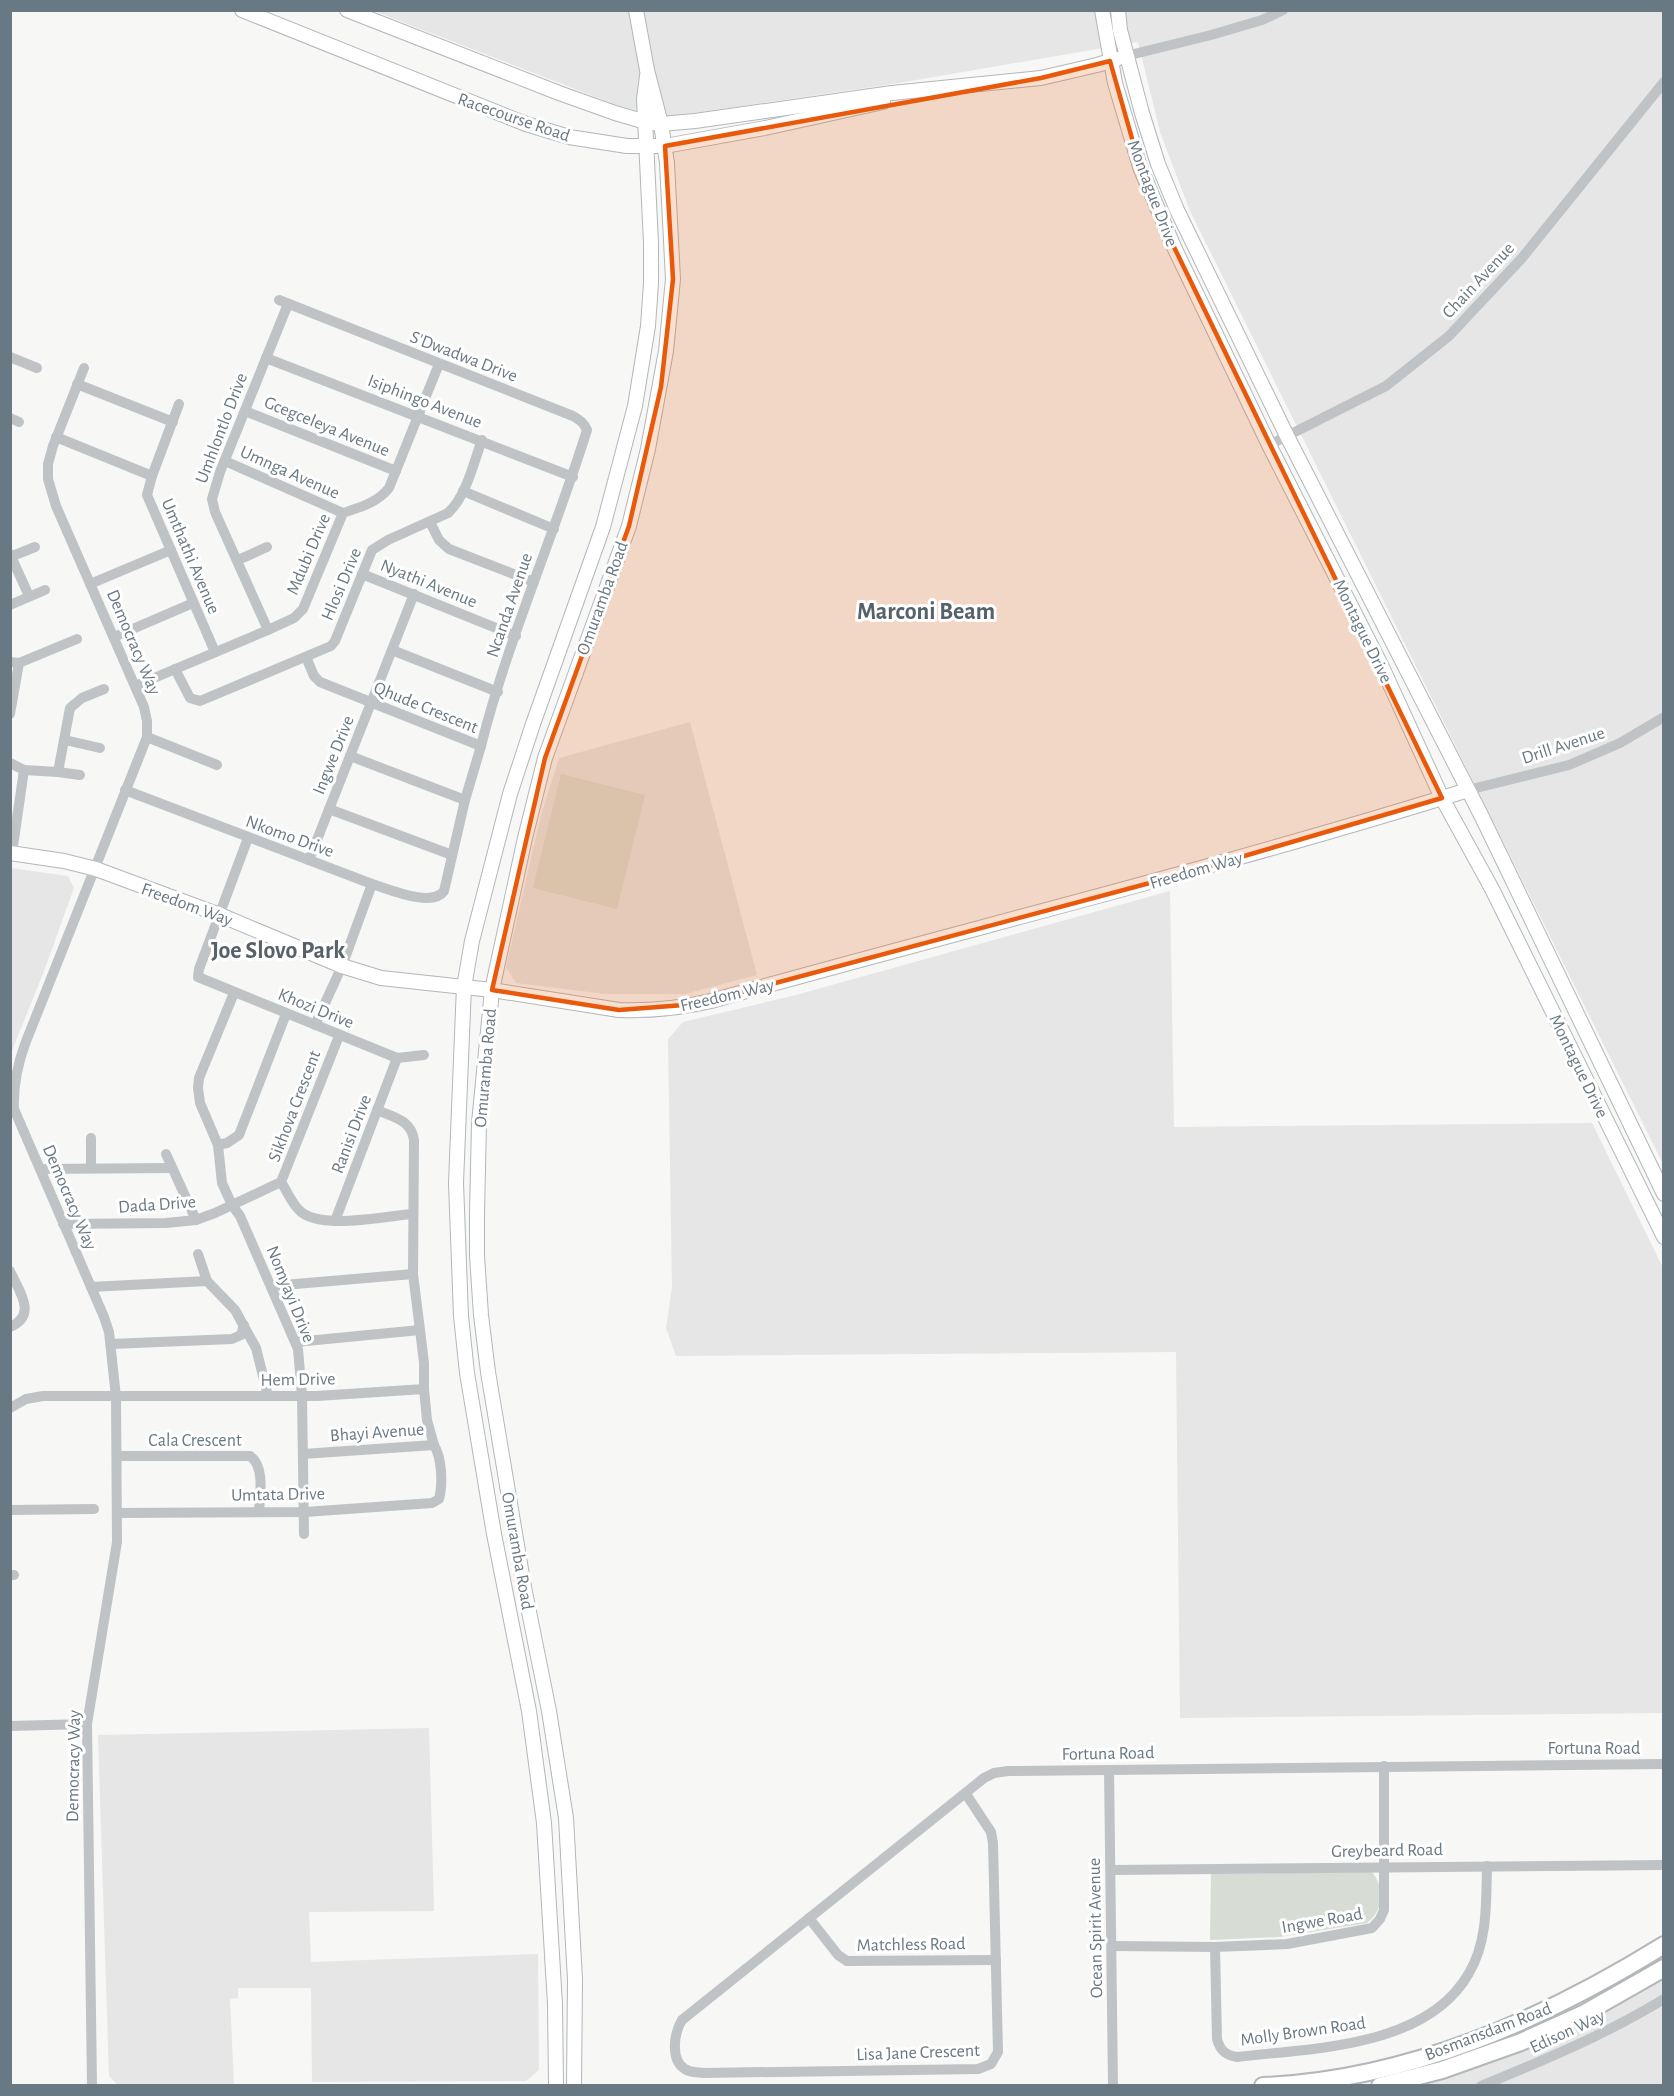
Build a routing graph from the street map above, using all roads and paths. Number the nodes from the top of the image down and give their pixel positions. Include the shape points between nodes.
1 (242, 10) edge
2 (347, 10) edge
3 (636, 10) edge
4 (1102, 10) edge
5 (1118, 10) edge
6 (1283, 10) edge
7 (1126, 56) junction
8 (1110, 61) junction
9 (647, 70) junction
10 (1664, 82) edge
11 (976, 85) junction
12 (645, 122) junction
13 (661, 124) junction
14 (646, 146) junction
15 (665, 146) junction
16 (283, 302) joint
17 (10, 357) edge
18 (266, 358) junction
19 (439, 364) junction
20 (37, 368) dead end
21 (84, 368) dead end
22 (77, 384) junction
23 (179, 404) dead end
24 (245, 411) junction
25 (417, 417) junction
26 (173, 422) junction
27 (1287, 436) junction
28 (56, 437) junction
29 (482, 440) junction
30 (1269, 445) junction
31 (225, 461) junction
32 (396, 471) junction
33 (152, 476) junction
34 (573, 477) junction
35 (463, 491) junction
36 (342, 513) junction
37 (430, 522) junction
38 (554, 529) junction
39 (35, 547) dead end
40 (267, 547) dead end
41 (171, 550) junction
42 (11, 556) edge
43 (238, 560) junction
44 (362, 574) junction
45 (534, 582) junction
46 (90, 584) junction
47 (45, 590) dead end
48 (414, 594) junction
49 (29, 596) junction
50 (193, 603) junction
51 (10, 605) edge
52 (268, 630) junction
53 (516, 636) junction
54 (114, 637) junction
55 (77, 639) dead end
56 (392, 650) junction
57 (215, 652) junction
58 (306, 657) junction
59 (15, 663) edge
60 (175, 669) junction
61 (135, 686) junction
62 (104, 689) dead end
63 (498, 692) junction
64 (371, 702) junction
65 (10, 714) edge
66 (1664, 717) edge
67 (147, 737) junction
68 (64, 740) junction
69 (482, 746) junction
70 (100, 748) dead end
71 (350, 756) junction
72 (10, 763) edge
73 (217, 765) dead end
74 (24, 770) junction
75 (58, 771) junction
76 (80, 775) dead end
77 (125, 790) junction
78 (1468, 790) junction
79 (1443, 798) junction
80 (465, 800) junction
81 (329, 809) junction
82 (248, 838) junction
83 (11, 853) edge
84 (452, 855) junction
85 (309, 860) junction
86 (96, 869) junction
87 (372, 884) junction
88 (444, 891) joint
89 (220, 915) junction
90 (342, 966) junction
91 (464, 987) junction
92 (492, 990) junction
93 (234, 993) junction
94 (286, 1014) junction
95 (315, 1025) junction
96 (339, 1036) junction
97 (424, 1054) dead end
98 (397, 1058) junction
99 (377, 1110) junction
100 (91, 1138) dead end
101 (218, 1145) junction
102 (166, 1154) dead end
103 (91, 1168) junction
104 (172, 1168) junction
105 (40, 1169) junction
106 (281, 1182) junction
107 (1664, 1194) edge
108 (232, 1205) junction
109 (413, 1214) junction
110 (196, 1220) junction
111 (335, 1221) junction
112 (63, 1224) junction
113 (1664, 1237) edge
114 (198, 1254) dead end
115 (10, 1271) edge
116 (413, 1274) junction
117 (207, 1281) junction
118 (272, 1286) junction
119 (91, 1287) junction
120 (244, 1325) junction
121 (10, 1327) edge
122 (420, 1330) junction
123 (296, 1342) junction
124 (111, 1344) junction
125 (424, 1389) junction
126 (268, 1396) junction
127 (302, 1396) junction
128 (116, 1397) junction
129 (10, 1408) edge
130 (434, 1445) junction
131 (303, 1454) junction
132 (117, 1456) junction
133 (439, 1499) joint
134 (94, 1509) dead end
135 (10, 1510) edge
136 (259, 1511) junction
137 (305, 1512) junction
138 (117, 1513) junction
139 (304, 1534) dead end
140 (87, 1724) junction
141 (10, 1726) edge
142 (1664, 1764) edge
143 (1384, 1766) junction
144 (1109, 1770) junction
145 (966, 1794) junction
146 (1664, 1865) edge
147 (1383, 1866) junction
148 (1486, 1866) junction
149 (1111, 1870) junction
150 (809, 1918) junction
151 (1664, 1945) edge
152 (1112, 1946) junction
153 (1215, 1947) junction
154 (996, 1959) junction
155 (1664, 1968) edge
156 (1664, 1999) edge
157 (677, 2062) joint
158 (92, 2085) edge
159 (556, 2085) edge
160 (574, 2085) edge
161 (1113, 2085) edge
162 (1263, 2085) edge
163 (1380, 2085) edge
164 (1481, 2085) edge

1 - 14 main road, Racecourse Road via 526,124 568,137
2 - 12 main road, Racecourse Road via 559,93
3 - 9 main road, Omuramba Road
4 - 8 main road, Montague Drive
5 - 7 main road, Montague Drive
6 - 7 street via 1211,35
7 - 8 main road, Racecourse Road
7 - 27 main road, Montague Drive via 1176,210
8 - 11 main road, Racecourse Road via 1041,78
8 - 30 main road, Montague Drive via 1143,178
9 - 12 main road, Omuramba Road
9 - 13 main road, Omuramba Road
10 - 27 street, Chain Avenue via 1522,258 1449,336 1386,386
11 - 13 main road, Racecourse Road
11 - 15 main road, Racecourse Road
12 - 13 main road, Racecourse Road
12 - 14 main road, Omuramba Road
13 - 15 main road, Omuramba Road
14 - 15 main road, Racecourse Road
14 - 91 main road, Omuramba Road via 651,283 635,406 603,527 510,794
15 - 92 main road, Omuramba Road via 673,279 661,387 629,526 544,758
16 - 18 street, Umhlontlo Drive
16 - 19 street, S'Dwadwa Drive
17 - 20 street
18 - 24 street, Umhlontlo Drive
18 - 25 street, Isiphingo Avenue
19 - 25 street, Mdubi Drive
19 - 34 street, S'Dwadwa Drive via 583,422 587,430
21 - 22 street, Democracy Way
22 - 26 street
22 - 28 street, Democracy Way
23 - 26 street, Umthathi Avenue
24 - 31 street, Umhlontlo Drive
24 - 32 street, Gcegceleya Avenue
25 - 29 street, Isiphingo Avenue
25 - 32 street, Mdubi Drive
26 - 33 street, Umthathi Avenue
27 - 30 street, Chain Avenue
27 - 78 main road, Montague Drive
28 - 33 street
28 - 46 street, Democracy Way via 48,479
29 - 34 street, Isiphingo Avenue
29 - 35 street, Hlosi Drive
30 - 79 main road, Montague Drive via 1382,667
31 - 36 street, Umnga Avenue
31 - 43 street, Umhlontlo Drive via 213,490 212,504
32 - 36 street, Mdubi Drive via 383,496
33 - 41 street, Umthathi Avenue via 147,495
34 - 38 street, Ncanda Avenue
35 - 37 street, Hlosi Drive via 448,513
35 - 38 street
36 - 52 street, Mdubi Drive via 303,609 294,618
37 - 44 street, Hlosi Drive via 372,550
37 - 45 street via 449,549
38 - 45 street, Ncanda Avenue
39 - 42 street
40 - 43 street
41 - 46 street
41 - 50 street, Umthathi Avenue
42 - 49 street
43 - 52 street, Umhlontlo Drive
44 - 48 street, Nyathi Avenue
44 - 58 street, Hlosi Drive via 335,641
45 - 53 street, Ncanda Avenue
46 - 54 street, Democracy Way
47 - 49 street
48 - 53 street, Nyathi Avenue
48 - 56 street, Ingwe Drive
49 - 51 street
50 - 54 street
50 - 57 street, Umthathi Avenue
52 - 57 street, Mdubi Drive
53 - 63 street, Ncanda Avenue
54 - 61 street, Democracy Way
55 - 59 street
56 - 63 street
56 - 64 street, Ingwe Drive
57 - 60 street, Mdubi Drive
58 - 60 street, Hlosi Drive via 200,701 190,698
58 - 64 street, Qhude Crescent via 320,682
59 - 65 street
60 - 61 street, Mdubi Drive
61 - 67 street, Democracy Way via 146,713
62 - 68 street via 70,708
63 - 69 street, Ncanda Avenue
64 - 69 street, Qhude Crescent
64 - 71 street, Ingwe Drive
66 - 78 street, Drill Avenue via 1620,744 1587,758
67 - 73 street
67 - 77 street, Democracy Way
68 - 70 street
68 - 75 street
69 - 80 street, Qhude Crescent
71 - 80 street
71 - 81 street, Ingwe Drive
72 - 74 street
74 - 75 street
74 - 83 street
75 - 76 street
77 - 82 street, Nkomo Drive
77 - 86 street, Democracy Way
78 - 79 main road, Freedom Way
78 - 107 main road, Montague Drive
79 - 92 main road, Freedom Way via 1176,876 697,1004 619,1010
79 - 113 main road, Montague Drive
80 - 84 street, Qhude Crescent
81 - 84 street
81 - 85 street, Ingwe Drive
82 - 85 street, Nkomo Drive
82 - 89 street
83 - 86 main road, Freedom Way
84 - 88 street, Qhude Crescent
85 - 87 street, Nkomo Drive
86 - 89 main road, Freedom Way
86 - 105 street, Democracy Way via 15,1077 14,1109
87 - 88 street, Nkomo Drive via 432,899
87 - 90 street
89 - 90 main road, Freedom Way
89 - 93 street, Khozi Drive via 198,977
90 - 91 main road, Freedom Way via 381,978
90 - 95 street
91 - 92 main road, Freedom Way
91 - 159 main road, Omuramba Road via 456,1183 461,1316 467,1373 529,1712 544,1823
92 - 160 main road, Omuramba Road via 479,1133 477,1256 481,1315 507,1494 564,1808 575,1980
93 - 94 street, Khozi Drive
93 - 101 street, Nomyayi Drive via 198,1088 200,1103
94 - 95 street, Khozi Drive
94 - 101 street via 239,1135
95 - 96 street, Khozi Drive
96 - 98 street, Khozi Drive
96 - 106 street, Sikhova Crescent
97 - 98 street, Khozi Drive
98 - 99 street, Ranisi Drive
99 - 109 street via 412,1129
99 - 111 street, Ranisi Drive
100 - 103 street
101 - 108 street, Nomyayi Drive via 222,1183
102 - 104 street
103 - 104 street
103 - 105 street
104 - 110 street
105 - 112 street, Democracy Way
106 - 108 street, Dada Drive
106 - 111 street, Sikhova Crescent via 299,1211 316,1219
108 - 110 street, Dada Drive
108 - 118 street, Nomyayi Drive
109 - 111 street, Sikhova Crescent
109 - 116 street
110 - 112 street, Dada Drive
112 - 119 street, Democracy Way
114 - 117 street
115 - 121 street via 23,1298 25,1316
116 - 118 street
116 - 122 street
117 - 119 street
117 - 120 street
118 - 123 street, Nomyayi Drive
119 - 124 street, Democracy Way
120 - 124 street via 242,1335 232,1339
120 - 126 street via 261,1361
122 - 123 street
122 - 125 street
123 - 127 street, Nomyayi Drive
124 - 128 street, Democracy Way
125 - 127 street, Hem Drive
125 - 130 street
126 - 127 street, Hem Drive
126 - 128 street, Hem Drive
127 - 131 street, Nomyayi Drive
128 - 129 street, Hem Drive via 43,1396
128 - 132 street, Democracy Way
130 - 131 street, Bhayi Avenue
130 - 133 street, Bhayi Avenue via 439,1463
131 - 137 street, Nomyayi Drive
132 - 136 street, Cala Crescent via 250,1456 258,1466
132 - 138 street, Democracy Way
133 - 137 street, Umtata Drive via 432,1503
134 - 135 street
136 - 137 street, Umtata Drive
136 - 138 street, Umtata Drive
137 - 139 street, Nomyayi Drive
138 - 140 street, Democracy Way via 117,1542
140 - 141 street
140 - 158 street, Democracy Way
142 - 143 street, Fortuna Road
143 - 144 street, Fortuna Road
143 - 147 street, Ingwe Road
144 - 145 street, Fortuna Road via 999,1772 984,1778
144 - 149 street, Ocean Spirit Avenue
145 - 150 street, Fortuna Road
145 - 154 street, Lisa Jane Crescent via 993,1837
146 - 148 street, Greybeard Road
147 - 148 street, Greybeard Road
147 - 149 street, Greybeard Road
147 - 153 street, Ingwe Road via 1384,1910 1372,1928 1287,1944
148 - 153 street, Molly Brown Road via 1486,1915 1469,1973 1434,2012 1378,2037 1237,2057 1225,2054 1217,2039
149 - 152 street, Ocean Spirit Avenue
150 - 154 street, Matchless Road via 847,1961
150 - 157 street, Fortuna Road via 682,2020 675,2045
151 - 162 main road, Bosmansdam Road via 1578,1995 1482,2038 1356,2075
152 - 153 street, Ingwe Road
152 - 161 street, Ocean Spirit Avenue
154 - 157 street, Lisa Jane Crescent via 998,2052 986,2068 704,2073 689,2071
155 - 163 main road, Bosmansdam Road via 1586,2013 1521,2042 1442,2070
156 - 164 street, Edison Way via 1561,2054

